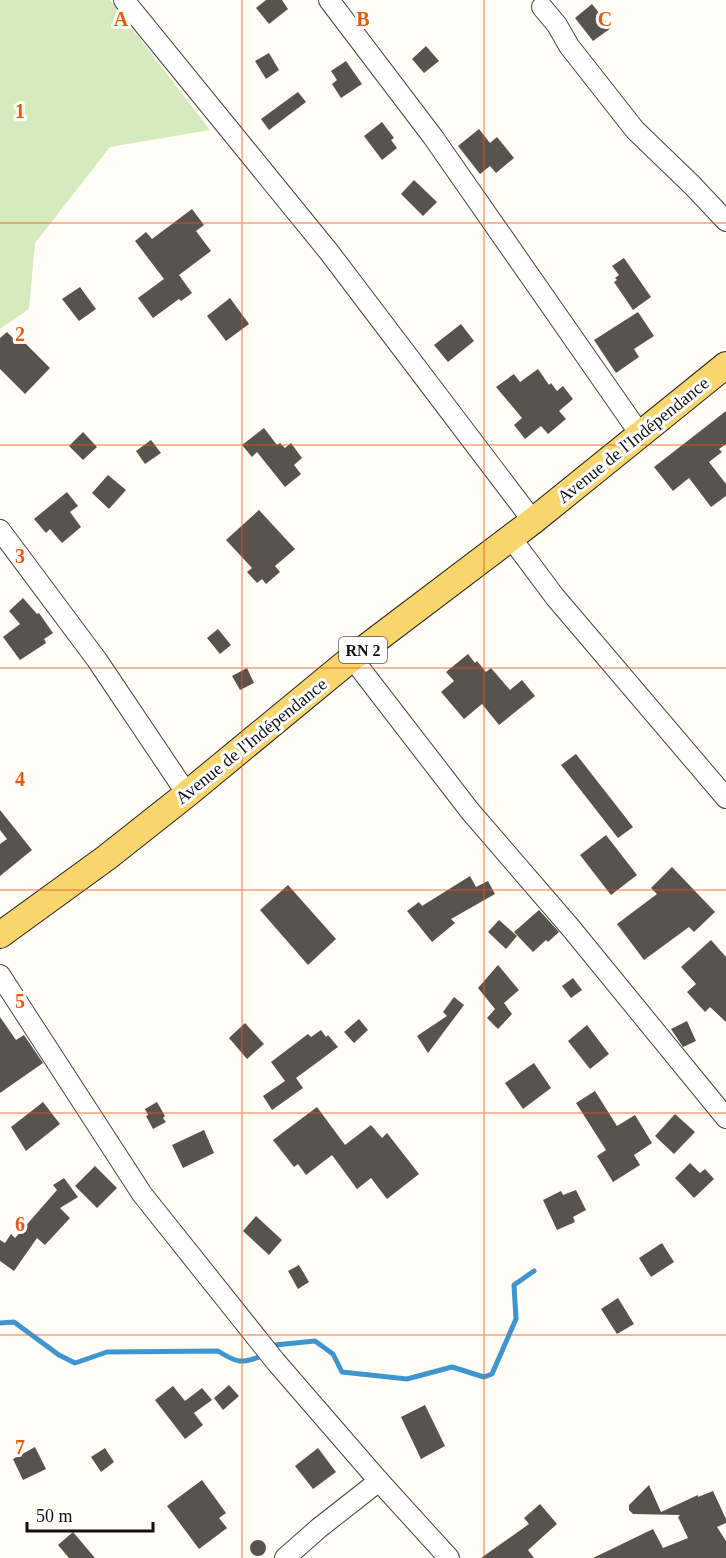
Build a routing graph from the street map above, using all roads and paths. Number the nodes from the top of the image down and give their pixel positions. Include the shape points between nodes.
1 (124, 0) edge
2 (329, 0) edge
3 (542, 7) dead end
4 (726, 221) edge
5 (726, 365) edge
6 (640, 434) junction
7 (533, 521) junction
8 (0, 530) edge
9 (511, 538) junction
10 (352, 658) junction
11 (187, 794) junction
12 (726, 798) edge
13 (1, 933) edge
14 (0, 975) edge
15 (726, 1118) edge
16 (379, 1481) junction
17 (285, 1558) edge
18 (449, 1558) edge

1 - 7 street via 329,252
2 - 6 street via 433,136
3 - 4 street via 635,130
5 - 6 main road, Avenue de l'Indépendance / RN 2
6 - 7 main road, Avenue de l'Indépendance / RN 2
7 - 9 main road, Avenue de l'Indépendance / RN 2
8 - 11 street via 97,660
9 - 10 main road, Avenue de l'Indépendance / RN 2
9 - 12 street via 555,597
10 - 11 main road, Avenue de l'Indépendance / RN 2
10 - 15 street via 470,811
11 - 13 main road, Avenue de l'Indépendance / RN 2
14 - 16 street via 142,1194 276,1362
16 - 17 street
16 - 18 street

